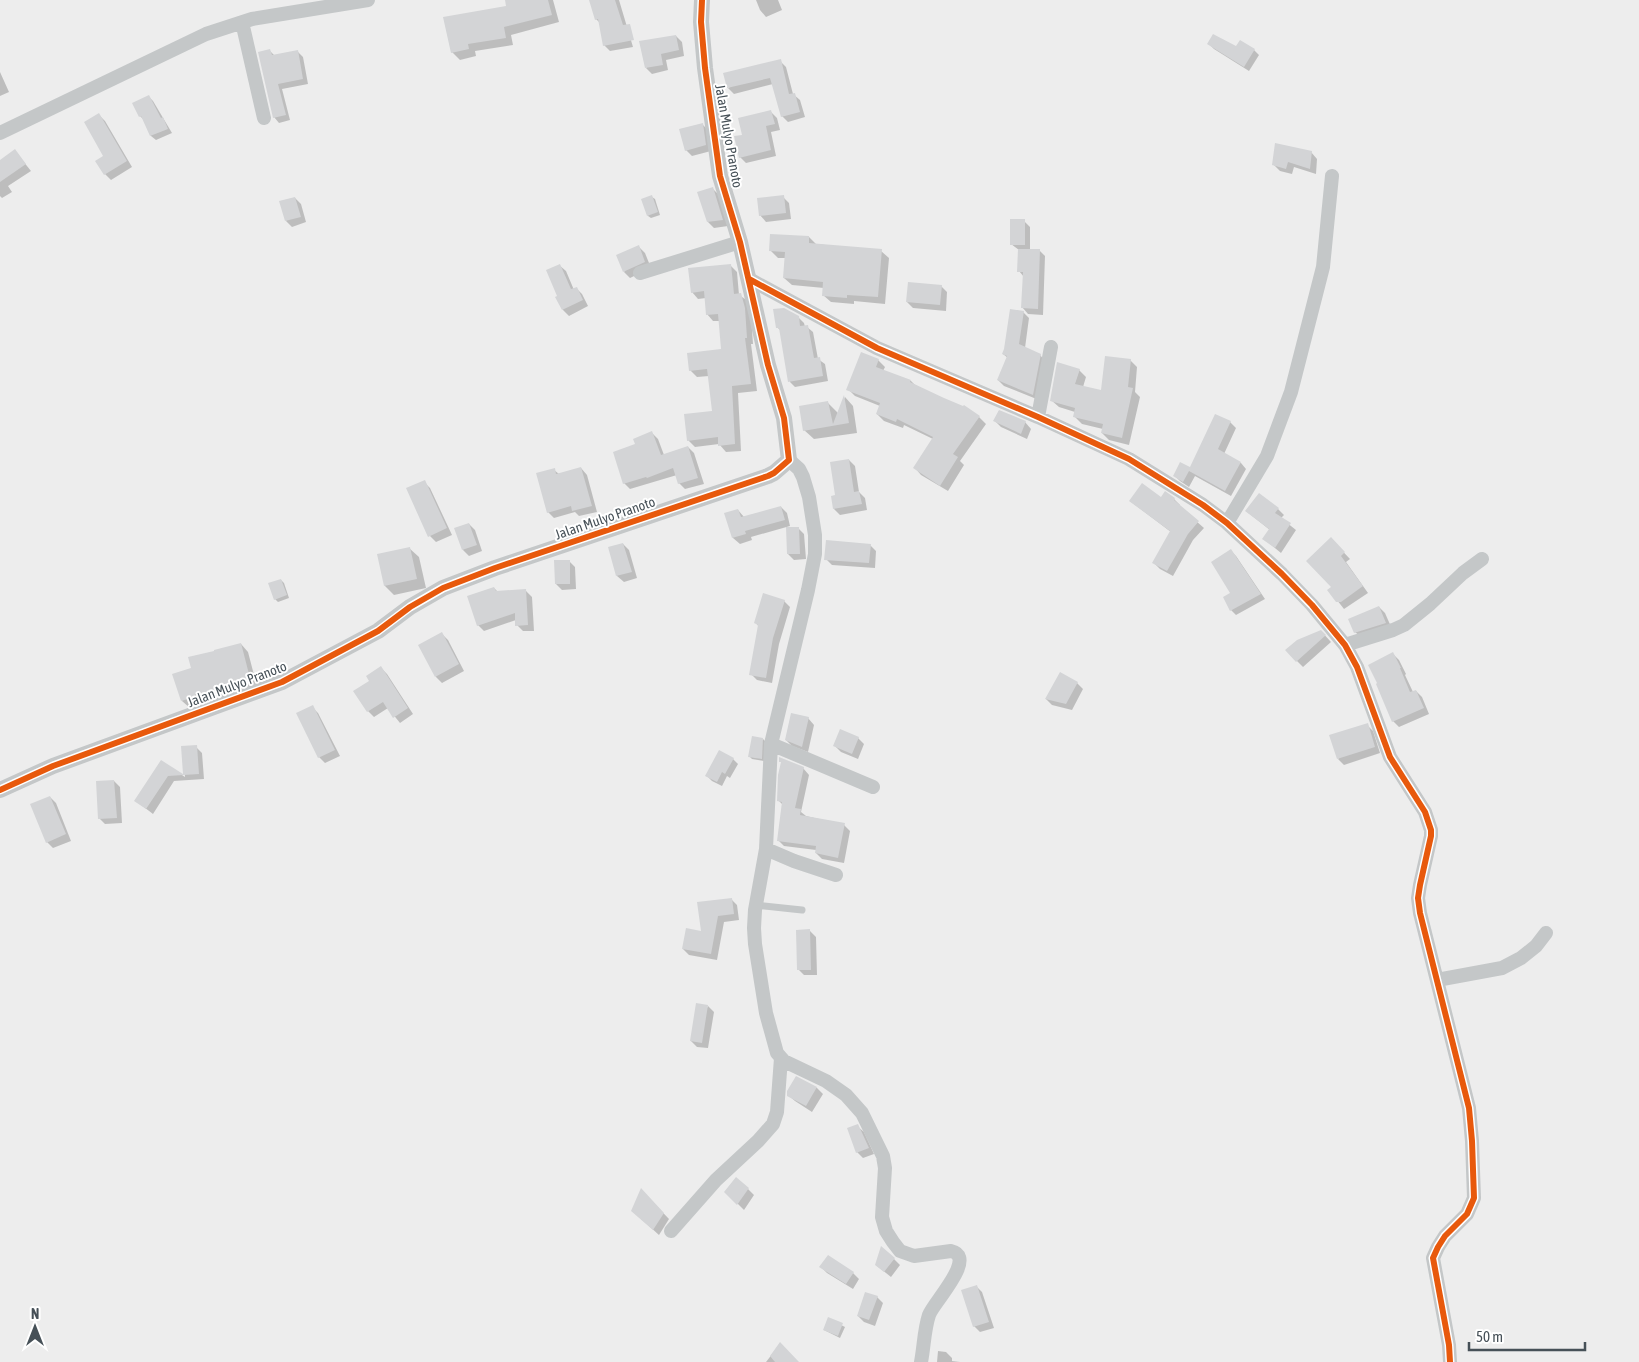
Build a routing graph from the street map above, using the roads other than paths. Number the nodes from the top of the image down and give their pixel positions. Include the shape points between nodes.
1 (368, 0) edge
2 (702, 0) edge
3 (242, 22) junction
4 (264, 118) dead end
5 (0, 133) edge
6 (1332, 176) dead end
7 (740, 242) junction
8 (640, 272) dead end
9 (749, 279) junction
10 (1051, 347) dead end
11 (1038, 417) junction
12 (789, 460) junction
13 (1227, 523) junction
14 (1482, 560) dead end
15 (1345, 645) junction
16 (771, 744) junction
17 (874, 787) dead end
18 (0, 790) edge
19 (766, 848) junction
20 (836, 875) dead end
21 (756, 905) junction
22 (802, 910) dead end
23 (1546, 933) dead end
24 (1437, 980) junction
25 (781, 1058) junction
26 (671, 1231) dead end
27 (921, 1362) edge
28 (1450, 1362) edge

1 - 3 street
2 - 7 street, Jalan Mulyo Pranoto via 705,68 720,176
3 - 4 street
3 - 5 street via 206,34
6 - 13 street via 1323,267 1291,392 1267,456
7 - 8 street
7 - 9 street, Jalan Mulyo Pranoto
9 - 11 street via 877,348
9 - 12 street, Jalan Mulyo Pranoto via 768,365 784,418
10 - 11 street
11 - 13 street via 1128,459
12 - 16 street via 806,484 814,521 814,554
12 - 18 street, Jalan Mulyo Pranoto via 768,476 443,588 378,631 282,682 53,766
13 - 15 street via 1312,605
14 - 15 street via 1404,625
15 - 24 street via 1357,667 1390,757 1425,812 1431,830 1418,898
16 - 17 street
16 - 19 street
19 - 20 street
19 - 21 street
21 - 22 lane
21 - 25 street via 755,944 762,992 773,1042
23 - 24 street via 1521,958 1502,968
24 - 28 street via 1469,1108 1474,1198 1466,1214 1445,1236 1433,1258
25 - 26 street via 777,1112 773,1124 716,1180
25 - 27 street via 826,1081 846,1095 862,1113 883,1156 882,1217 886,1231 900,1251 914,1256 951,1251 959,1256 959,1268 929,1315

